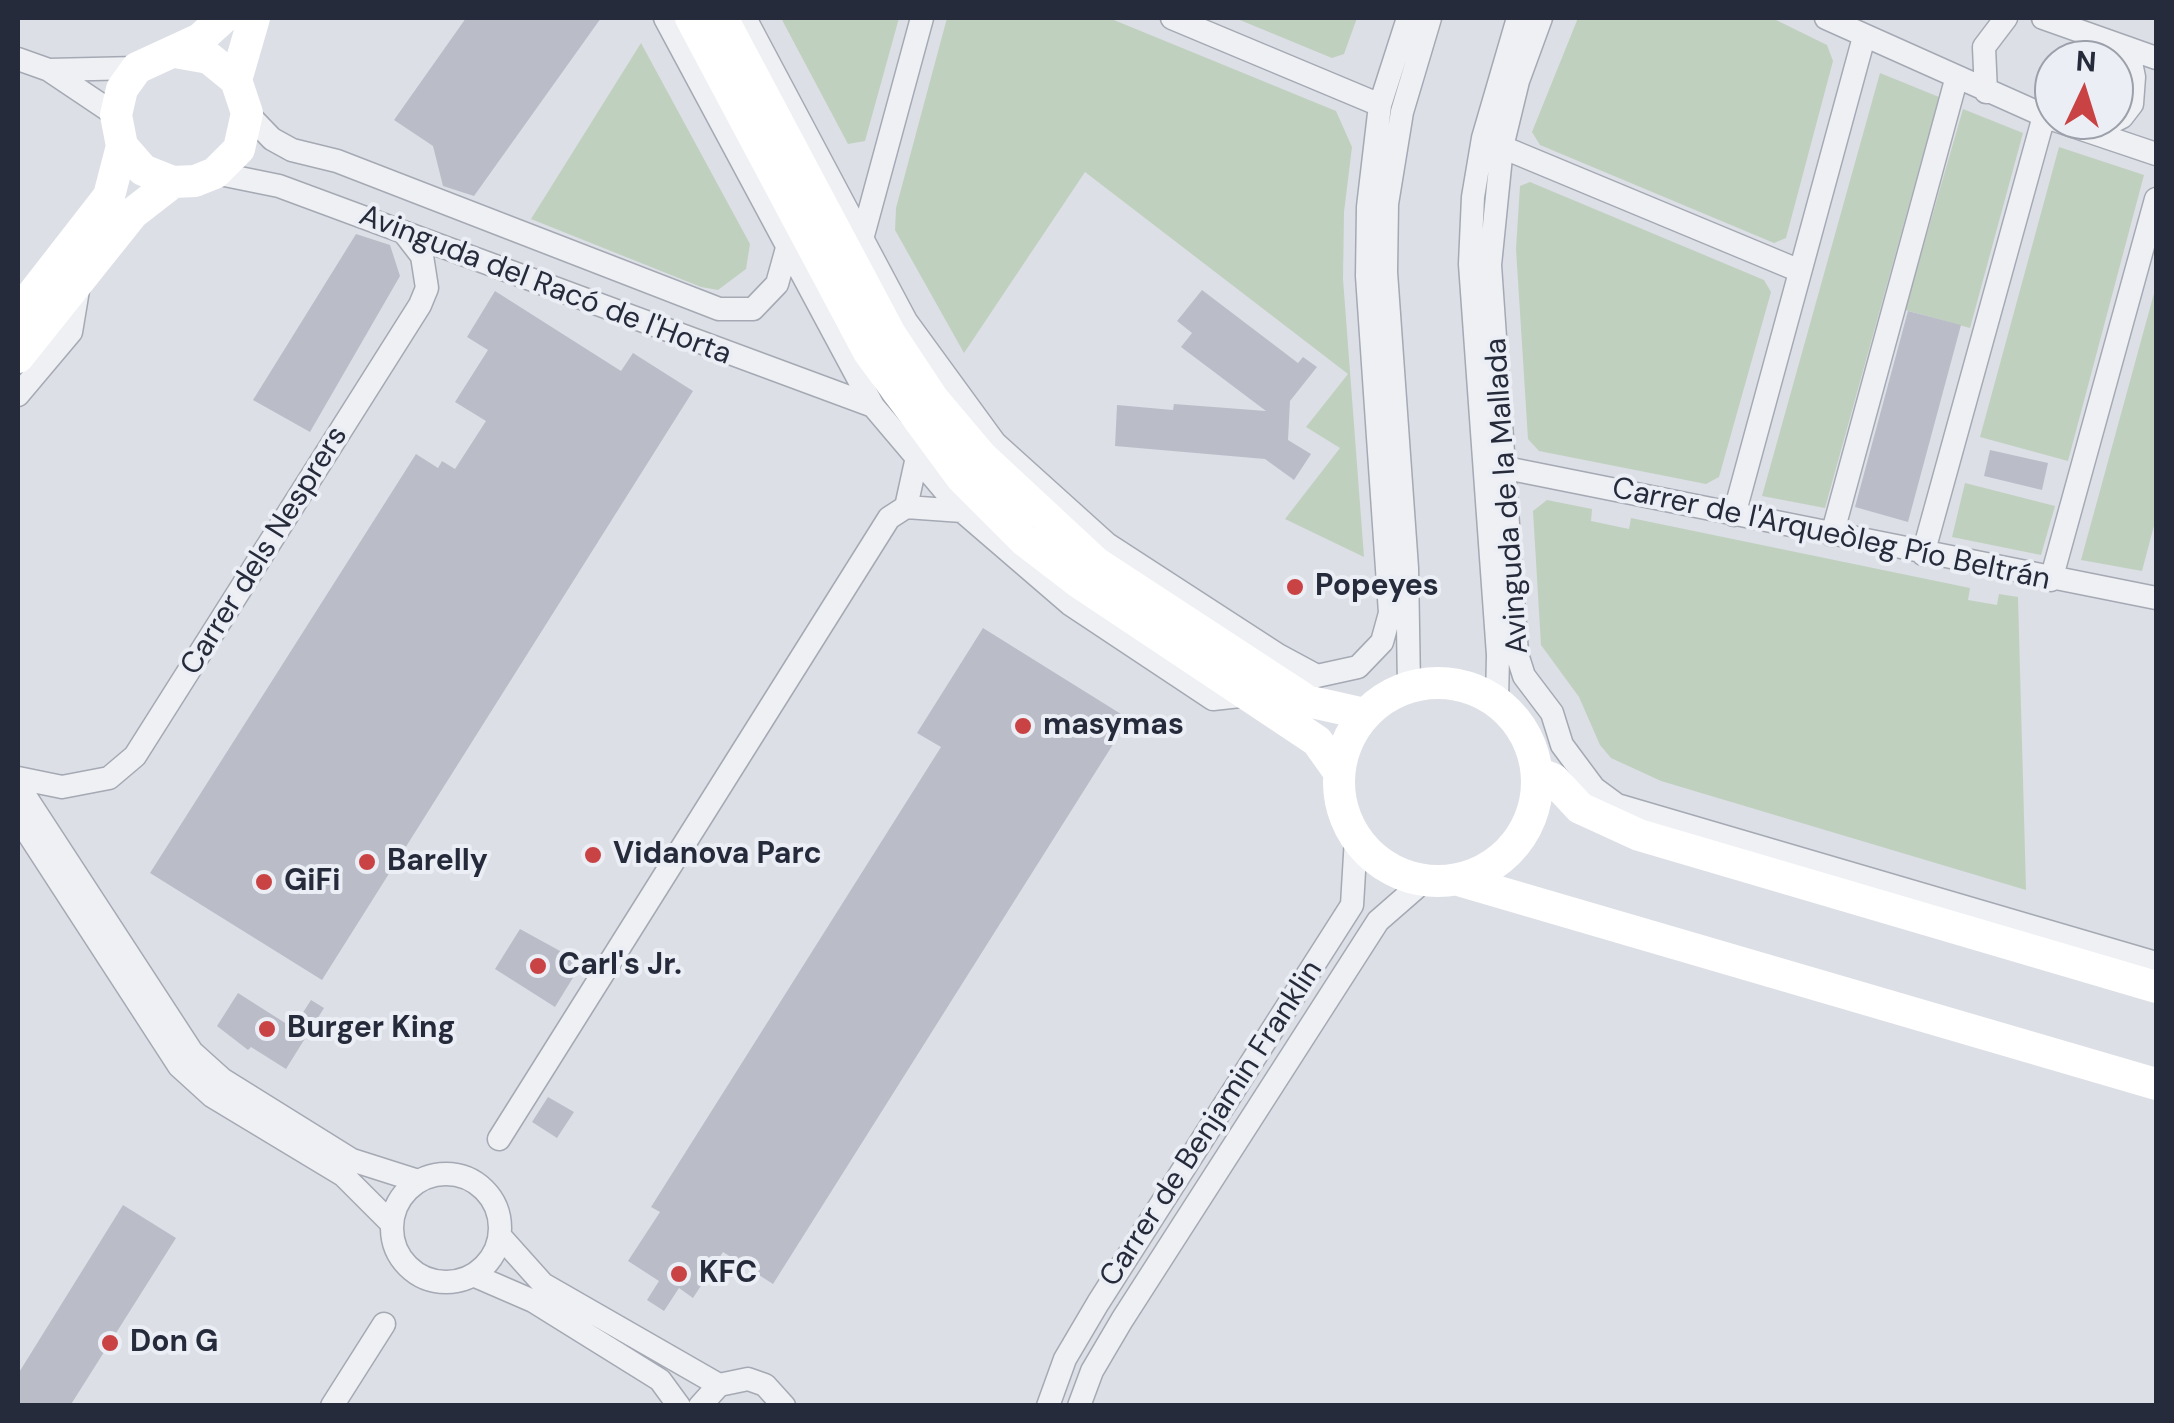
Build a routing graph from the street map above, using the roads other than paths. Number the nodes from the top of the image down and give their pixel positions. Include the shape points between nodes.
1 (223, 18) edge
2 (254, 18) edge
3 (665, 18) edge
4 (690, 18) edge
5 (722, 18) edge
6 (745, 18) edge
7 (922, 18) edge
8 (1172, 18) edge
9 (1408, 18) edge
10 (1430, 18) edge
11 (1518, 18) edge
12 (1541, 18) edge
13 (1826, 18) edge
14 (2006, 18) edge
15 (2043, 18) edge
16 (2069, 22) edge
17 (1864, 36) junction
18 (2110, 40) edge
19 (175, 52) junction
20 (18, 58) edge
21 (138, 68) junction
22 (48, 70) junction
23 (236, 80) junction
24 (1956, 80) junction
25 (1986, 92) junction
26 (1380, 105) junction
27 (2034, 112) edge
28 (247, 113) junction
29 (119, 130) junction
30 (2045, 140) edge
31 (2115, 140) edge
32 (1502, 147) junction
33 (2156, 154) edge
34 (215, 173) junction
35 (173, 182) junction
36 (2156, 199) edge
37 (406, 234) junction
38 (862, 239) junction
39 (787, 248) junction
40 (1800, 272) junction
41 (80, 282) junction
42 (18, 313) edge
43 (18, 357) edge
44 (18, 396) edge
45 (872, 406) junction
46 (917, 457) junction
47 (1506, 468) junction
48 (906, 507) junction
49 (962, 511) junction
50 (1734, 515) junction
51 (1832, 535) junction
52 (1923, 554) junction
53 (1388, 571) junction
54 (2156, 572) edge
55 (2051, 580) junction
56 (1408, 586) junction
57 (1515, 588) junction
58 (2153, 598) edge
59 (1495, 610) junction
60 (1258, 642) junction
61 (1260, 685) junction
62 (1409, 686) junction
63 (1497, 701) junction
64 (1365, 714) junction
65 (1339, 772) junction
66 (1538, 773) junction
67 (18, 781) edge
68 (18, 818) edge
69 (1682, 824) junction
70 (1643, 836) junction
71 (1356, 838) junction
72 (1425, 880) junction
73 (1458, 880) junction
74 (2156, 963) edge
75 (2156, 987) edge
76 (2156, 1084) edge
77 (499, 1139) dead end
78 (418, 1181) junction
79 (391, 1223) junction
80 (500, 1236) junction
81 (474, 1275) junction
82 (384, 1324) dead end
83 (719, 1385) junction
84 (333, 1404) edge
85 (679, 1406) edge
86 (700, 1406) edge
87 (784, 1406) edge
88 (1048, 1406) edge
89 (1079, 1406) edge

1 - 19 street
2 - 23 street
3 - 39 street
4 - 61 street via 868,352 962,478 1071,576
5 - 61 street via 890,334 933,399 982,458 1096,563
6 - 38 street
7 - 38 street
8 - 26 street
9 - 26 street
10 - 56 street via 1402,112 1387,204
11 - 59 street, Avinguda de la Mallada via 1483,138 1471,230
12 - 32 street, Avinguda de la Mallada
13 - 17 street
14 - 25 street via 1984,47
15 - 16 street
16 - 18 street
17 - 24 street
17 - 40 street
19 - 21 street
19 - 23 street via 209,58
20 - 22 street
21 - 22 street
21 - 29 street via 122,89
22 - 29 street
23 - 28 street
24 - 25 street
24 - 51 street
25 - 27 street
26 - 53 street via 1367,276
28 - 34 street via 239,149
28 - 39 street, Avinguda del Racó de l'Horta via 292,150 337,161 719,309 753,308 777,284
29 - 35 street via 143,170
29 - 42 street via 109,196
30 - 52 street
31 - 33 street
32 - 40 street
32 - 47 street, Avinguda de la Mallada via 1490,265
34 - 35 street
34 - 37 street, Avinguda del Racó de l'Horta via 279,186
35 - 41 street via 133,213
36 - 55 street
37 - 45 street, Avinguda del Racó de l'Horta
37 - 67 street, Carrer dels Nesprers via 422,256 427,288 420,305 135,756 109,778 62,788
38 - 60 street via 906,321 996,443 1107,544
39 - 45 street
40 - 50 street
41 - 43 street
41 - 44 street via 71,332
45 - 46 street
46 - 48 street
46 - 49 street
47 - 50 street, Carrer de l'Arqueòleg Pío Beltrán
47 - 57 street, Avinguda de la Mallada
48 - 49 street
48 - 77 street via 875,540
49 - 61 street via 1070,604 1213,698
50 - 51 street, Carrer de l'Arqueòleg Pío Beltrán
51 - 52 street, Carrer de l'Arqueòleg Pío Beltrán
52 - 55 street, Carrer de l'Arqueòleg Pío Beltrán
53 - 56 street
53 - 60 street via 1390,613 1382,642 1358,667 1317,676
54 - 58 street
55 - 58 street, Carrer de l'Arqueòleg Pío Beltrán
56 - 62 street
57 - 59 street
57 - 69 street, Avinguda de la Mallada via 1517,654 1524,676 1552,713 1562,745 1616,805
59 - 63 street, Avinguda de la Mallada
60 - 61 street
61 - 64 street
61 - 65 street
62 - 63 street via 1455,683
62 - 64 street
63 - 66 street via 1526,732
64 - 65 street
65 - 71 street via 1342,807
66 - 70 street via 1580,808
66 - 73 street via 1536,803 1517,843 1484,870
67 - 78 street via 192,1052 222,1079 352,1160
68 - 79 street via 179,1066 212,1096 342,1176
69 - 70 street
69 - 74 street, Avinguda de la Mallada
70 - 75 street
71 - 72 street via 1386,866
71 - 88 street, Carrer de Benjamin Franklin via 1352,905 1098,1303 1065,1359
72 - 73 street
72 - 89 street, Carrer de Benjamin Franklin via 1378,921 1122,1320
73 - 76 street
78 - 79 street via 395,1206
78 - 80 street via 444,1174 481,1186 496,1208
79 - 81 street via 400,1260 414,1273 453,1282
80 - 81 street
80 - 83 street via 543,1284
81 - 85 street via 533,1301 660,1380
82 - 84 street
83 - 86 street
83 - 87 street via 748,1379 765,1385

